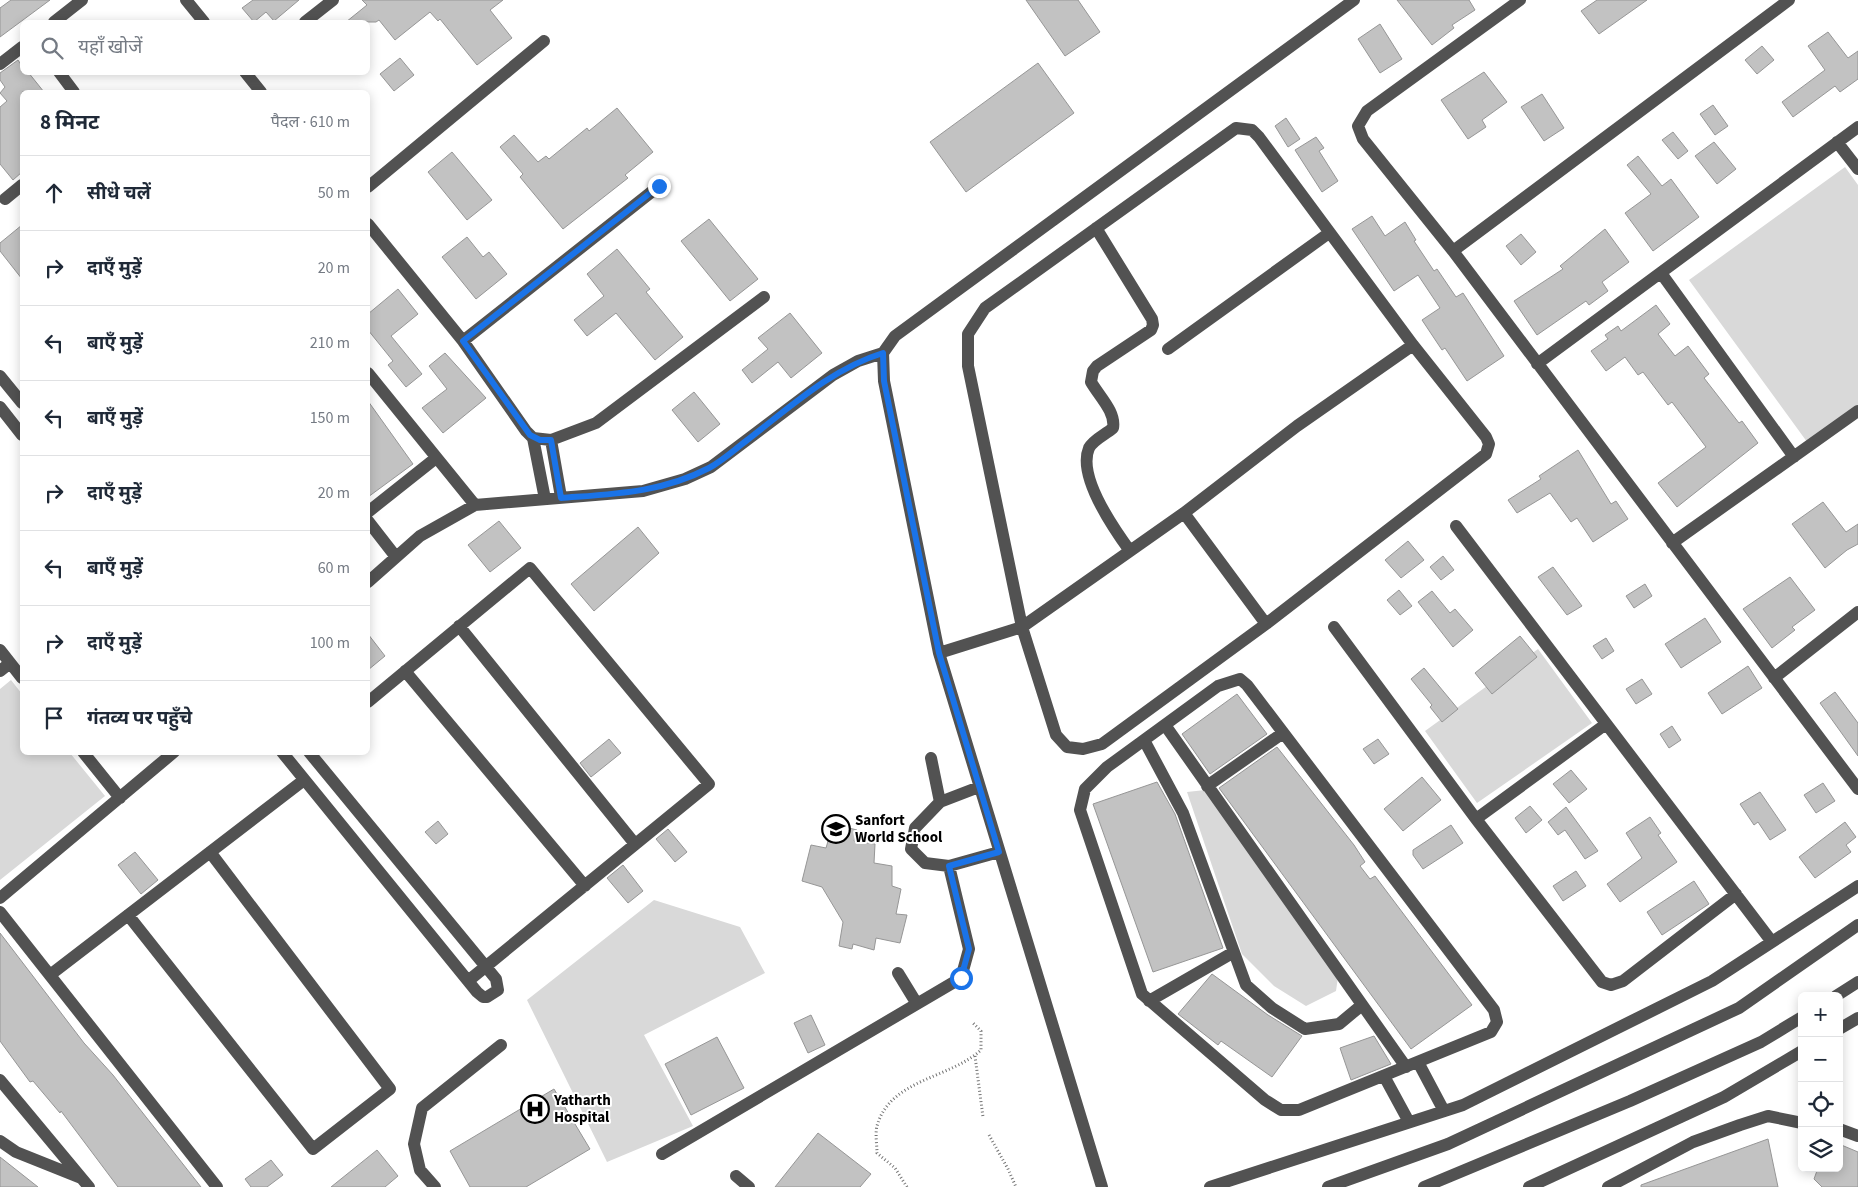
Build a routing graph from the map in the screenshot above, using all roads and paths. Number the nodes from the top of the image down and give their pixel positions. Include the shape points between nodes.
1 (82, 0) edge
2 (186, 0) edge
3 (333, 0) edge
4 (1354, 0) edge
5 (1520, 0) edge
6 (1789, 0) edge
7 (57, 20) edge
8 (202, 20) edge
9 (308, 20) edge
10 (544, 41) dead end
11 (20, 49) edge
12 (0, 64) edge
13 (61, 75) edge
14 (247, 75) edge
15 (72, 90) edge
16 (259, 90) edge
17 (1858, 127) edge
18 (1837, 142) junction
19 (1858, 169) edge
20 (370, 185) edge
21 (659, 186) dead end
22 (20, 188) edge
23 (5, 199) dead end
24 (370, 226) edge
25 (1096, 228) junction
26 (1329, 233) junction
27 (1453, 251) junction
28 (1661, 273) junction
29 (764, 297) dead end
30 (463, 341) junction
31 (1413, 344) junction
32 (1168, 349) dead end
33 (883, 353) junction
34 (1537, 364) junction
35 (0, 376) edge
36 (370, 380) edge
37 (20, 401) edge
38 (0, 407) edge
39 (1858, 411) edge
40 (20, 432) edge
41 (533, 438) junction
42 (551, 440) junction
43 (1794, 457) junction
44 (436, 458) junction
45 (561, 498) junction
46 (545, 499) junction
47 (475, 505) junction
48 (370, 510) edge
49 (1184, 513) junction
50 (370, 524) edge
51 (1456, 526) dead end
52 (1672, 543) junction
53 (1130, 551) junction
54 (396, 557) junction
55 (370, 580) edge
56 (1858, 612) edge
57 (1266, 624) junction
58 (459, 626) junction
59 (1022, 627) junction
60 (1334, 627) dead end
61 (0, 650) edge
62 (939, 653) junction
63 (5, 667) edge
64 (406, 671) junction
65 (20, 677) edge
66 (1774, 678) junction
67 (370, 700) edge
68 (1606, 724) junction
69 (1165, 725) junction
70 (1283, 733) junction
71 (1144, 740) junction
72 (85, 755) edge
73 (170, 755) edge
74 (284, 755) edge
75 (304, 755) edge
76 (310, 755) edge
77 (931, 758) dead end
78 (291, 764) junction
79 (304, 780) junction
80 (1208, 786) junction
81 (980, 787) junction
82 (1858, 790) edge
83 (120, 798) junction
84 (940, 802) junction
85 (1476, 819) junction
86 (635, 844) junction
87 (210, 852) junction
88 (999, 852) junction
89 (949, 866) junction
90 (585, 886) junction
91 (1858, 886) edge
92 (1736, 894) junction
93 (0, 898) edge
94 (0, 912) edge
95 (128, 915) junction
96 (1858, 925) edge
97 (1772, 942) junction
98 (1234, 952) junction
99 (485, 968) junction
100 (898, 973) dead end
101 (50, 974) junction
102 (468, 981) junction
103 (1858, 982) edge
104 (1842, 992) edge
105 (1149, 1001) junction
106 (917, 1004) junction
107 (1362, 1005) junction
108 (1858, 1018) edge
109 (1798, 1019) edge
110 (973, 1023) dead end
111 (1843, 1027) edge
112 (501, 1045) dead end
113 (1798, 1053) edge
114 (975, 1056) junction
115 (1412, 1065) junction
116 (1384, 1076) junction
117 (0, 1080) edge
118 (1444, 1111) junction
119 (983, 1117) dead end
120 (1409, 1122) junction
121 (1798, 1122) edge
122 (1843, 1130) edge
123 (989, 1135) dead end
124 (1858, 1136) edge
125 (0, 1141) edge
126 (662, 1154) dead end
127 (736, 1176) dead end
128 (85, 1182) edge
129 (217, 1187) edge
130 (435, 1187) edge
131 (749, 1187) edge
132 (908, 1187) edge
133 (1016, 1187) edge
134 (1102, 1187) edge
135 (1210, 1187) edge
136 (1328, 1187) edge
137 (1424, 1187) edge
138 (1529, 1187) edge
139 (1608, 1187) edge

1 - 7 street
2 - 8 street
3 - 9 street
4 - 33 street via 895,336
5 - 27 street via 1367,111 1358,126 1362,138
6 - 27 street
10 - 20 street
11 - 12 street
13 - 15 street
14 - 16 street
17 - 18 street
18 - 19 street
18 - 28 street
21 - 30 street
22 - 23 street
24 - 30 street
25 - 26 street via 1224,136 1236,128 1244,128 1259,137
25 - 53 street via 1152,318 1153,325 1151,330 1097,366 1091,378 1114,422 1112,428 1089,448 1087,469 1102,508
25 - 59 street via 984,308 968,334 968,366
26 - 31 street
26 - 32 street
27 - 34 street
28 - 34 street
28 - 43 street
29 - 42 street via 596,422
30 - 41 street
31 - 49 street
31 - 57 street via 1486,437 1489,444 1486,454
33 - 45 street via 858,360 833,375 711,467 685,479 643,491
33 - 62 street via 884,381
34 - 52 street
35 - 37 street
36 - 44 street
38 - 40 street
39 - 43 street
41 - 42 street
41 - 46 street
42 - 45 street
43 - 52 street
44 - 47 street
44 - 48 street
45 - 46 street
46 - 47 street
47 - 54 street via 420,536
49 - 53 street
49 - 57 street
50 - 54 street
51 - 68 street
52 - 66 street
53 - 59 street
54 - 55 street
56 - 66 street
57 - 59 street via 1102,744 1083,749 1067,747 1056,735
58 - 64 street
58 - 86 street
58 - 86 street via 530,568 709,784
59 - 62 street
60 - 85 street
61 - 63 street
62 - 81 street
63 - 65 street
64 - 67 street
64 - 90 street
66 - 82 street
68 - 85 street
68 - 92 street
69 - 70 street via 1218,686 1240,679
69 - 71 street
69 - 80 street
70 - 80 street
70 - 115 street via 1494,1010 1497,1022 1492,1032
71 - 98 street via 1183,813
71 - 105 street via 1106,767 1085,788 1080,810 1142,994
72 - 83 street
73 - 83 street
74 - 78 street
75 - 78 street
76 - 99 street
77 - 84 street
78 - 79 street
79 - 87 street
79 - 102 street
80 - 107 street
81 - 84 street
81 - 88 street
83 - 93 street
84 - 89 street via 915,828 911,849 925,863
85 - 92 street via 1602,982 1611,985 1623,981
86 - 90 street
87 - 95 street
87 - 95 street via 390,1089 313,1149
88 - 89 street
88 - 134 street
89 - 106 street via 969,949 961,978
90 - 99 street
91 - 97 street
92 - 97 street
94 - 101 street
95 - 101 street
96 - 136 street via 1739,1008 1448,1144
97 - 118 street via 1712,981 1463,1105
98 - 105 street
98 - 107 street via 1246,984 1272,1008 1305,1029 1339,1024
99 - 102 street
99 - 102 street via 496,979 498,990 482,997
100 - 106 street
101 - 129 street
103 - 104 street
105 - 116 street via 1281,1110 1299,1110
106 - 126 street
107 - 115 street
108 - 111 street
109 - 137 street via 1761,1042
110 - 114 path via 981,1030 981,1050
112 - 130 street via 422,1108 414,1144 420,1170
113 - 138 street via 1724,1097
114 - 119 path
114 - 132 path via 904,1090 886,1104 876,1128 877,1153
115 - 116 street
115 - 118 street
116 - 120 street
117 - 128 street
118 - 120 street
120 - 135 street
121 - 139 street via 1768,1116 1740,1125 1693,1142
122 - 124 street
123 - 133 path
125 - 128 street via 16,1152
127 - 131 street

